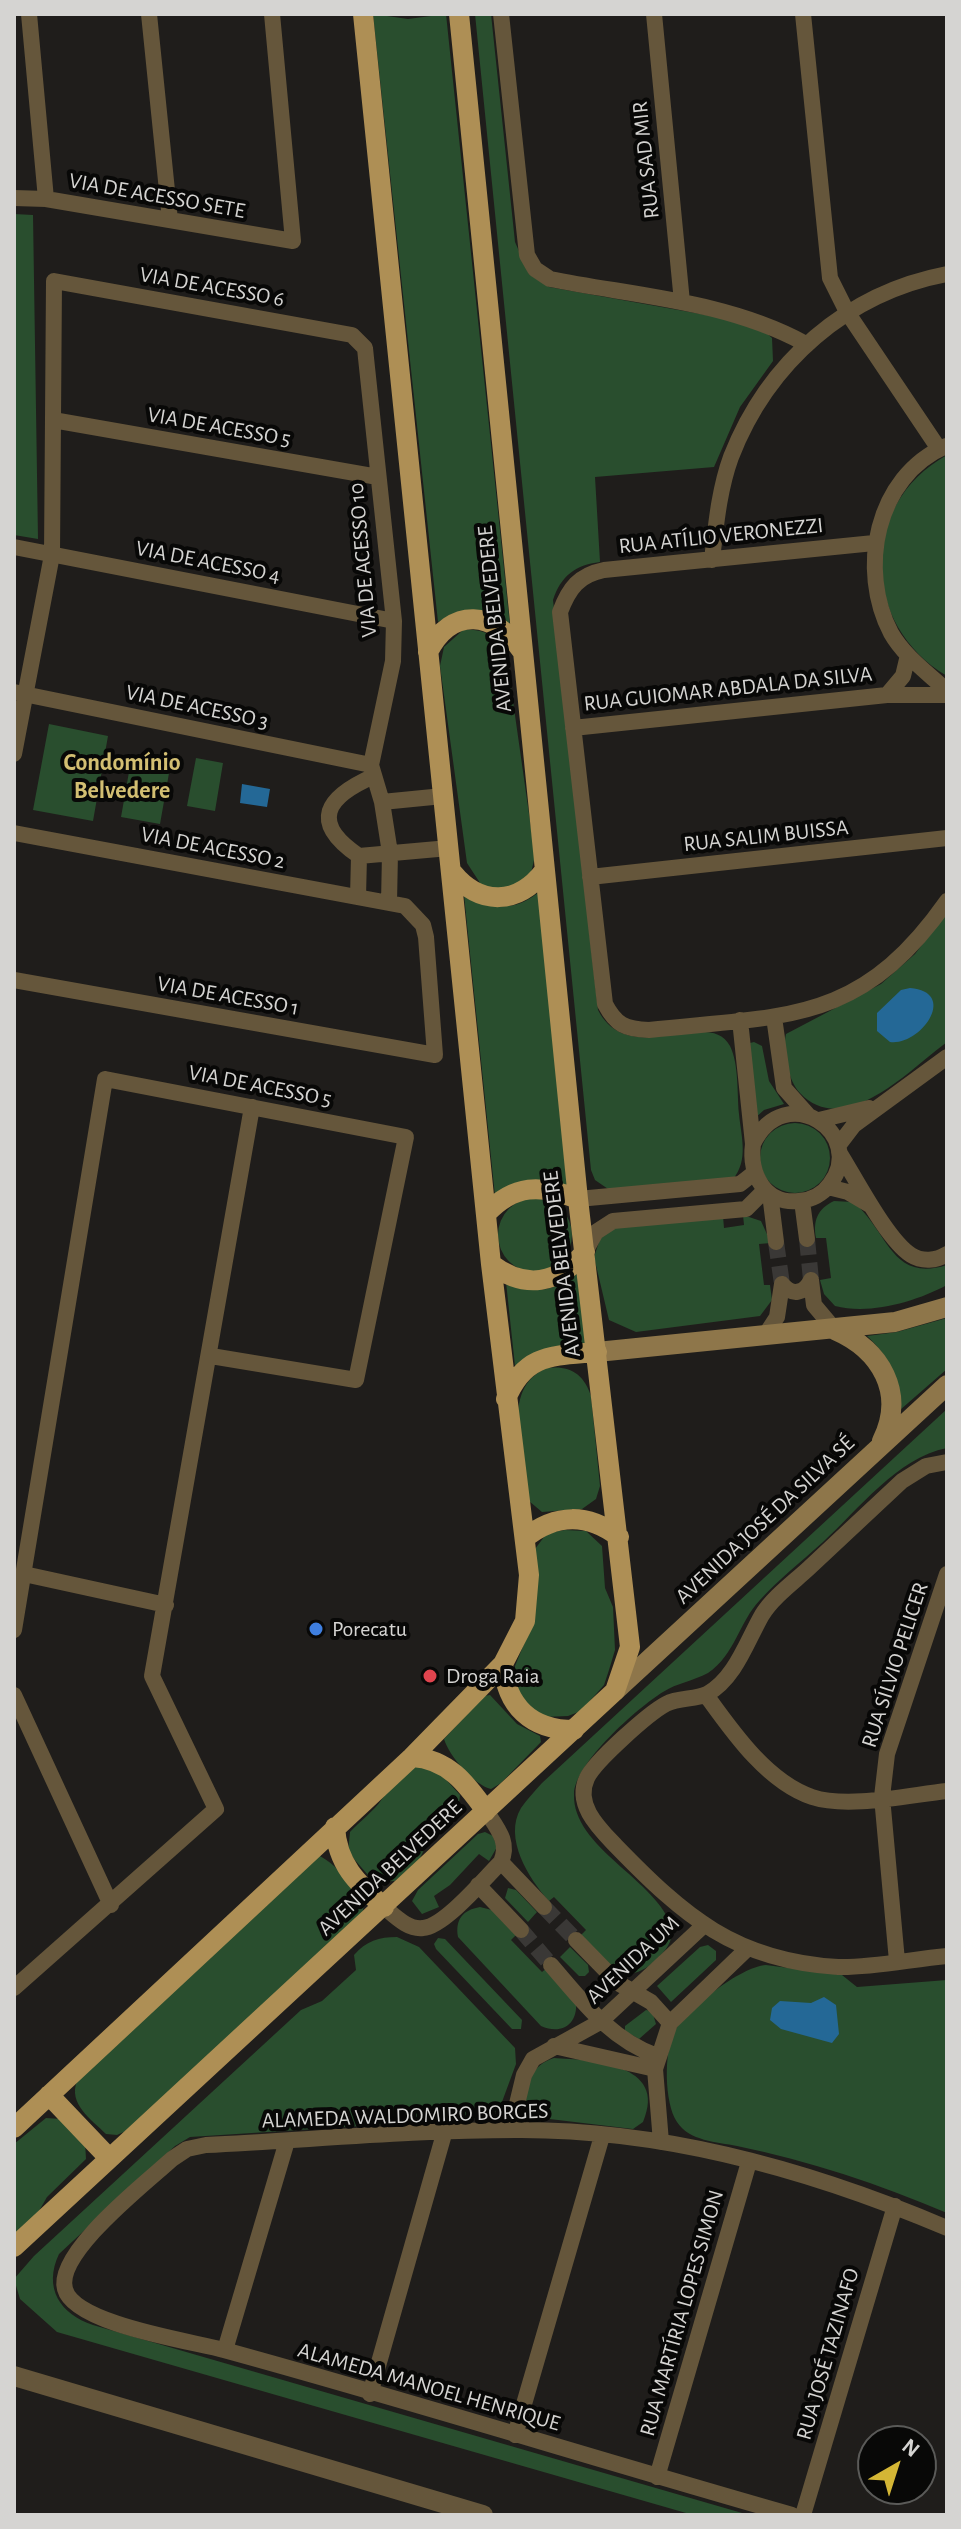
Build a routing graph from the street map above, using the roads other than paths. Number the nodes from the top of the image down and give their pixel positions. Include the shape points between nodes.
1 (29, 14) edge
2 (149, 14) edge
3 (272, 14) edge
4 (363, 14) edge
5 (459, 14) edge
6 (501, 14) edge
7 (654, 14) edge
8 (803, 14) edge
9 (14, 198) edge
10 (46, 199) junction
11 (170, 220) junction
12 (947, 274) edge
13 (682, 302) junction
14 (847, 312) junction
15 (360, 340) joint
16 (804, 343) junction
17 (53, 420) junction
18 (943, 447) edge
19 (378, 477) junction
20 (874, 543) junction
21 (14, 547) edge
22 (52, 555) junction
23 (712, 560) junction
24 (394, 621) junction
25 (522, 651) junction
26 (428, 652) junction
27 (908, 655) junction
28 (20, 693) edge
29 (947, 693) edge
30 (887, 695) junction
31 (573, 728) junction
32 (14, 754) edge
33 (373, 770) junction
34 (443, 796) junction
35 (382, 802) junction
36 (14, 833) edge
37 (947, 838) edge
38 (449, 848) junction
39 (390, 853) junction
40 (359, 856) junction
41 (544, 871) junction
42 (453, 873) junction
43 (590, 877) junction
44 (358, 897) junction
45 (947, 901) edge
46 (397, 904) junction
47 (14, 980) edge
48 (774, 1017) junction
49 (740, 1020) junction
50 (947, 1057) edge
51 (895, 1094) junction
52 (252, 1107) junction
53 (814, 1118) junction
54 (753, 1144) junction
55 (838, 1149) junction
56 (754, 1173) junction
57 (828, 1187) junction
58 (767, 1192) junction
59 (578, 1199) junction
60 (802, 1201) junction
61 (874, 1208) junction
62 (486, 1214) junction
63 (807, 1239) tunnel mouth
64 (776, 1242) tunnel mouth
65 (585, 1252) junction
66 (947, 1254) edge
67 (491, 1264) junction
68 (947, 1307) edge
69 (835, 1330) junction
70 (764, 1337) junction
71 (597, 1352) junction
72 (211, 1356) junction
73 (947, 1385) edge
74 (506, 1400) junction
75 (878, 1448) junction
76 (947, 1462) edge
77 (619, 1537) junction
78 (525, 1538) junction
79 (24, 1574) junction
80 (947, 1574) edge
81 (166, 1605) junction
82 (14, 1630) edge
83 (503, 1664) junction
84 (615, 1691) junction
85 (14, 1695) edge
86 (706, 1695) junction
87 (574, 1730) junction
88 (412, 1757) junction
89 (947, 1791) edge
90 (882, 1797) junction
91 (486, 1811) junction
92 (335, 1827) junction
93 (501, 1862) junction
94 (478, 1885) junction
95 (111, 1905) junction
96 (384, 1907) junction
97 (544, 1907) tunnel mouth
98 (702, 1927) junction
99 (521, 1930) tunnel mouth
100 (576, 1940) tunnel mouth
101 (748, 1948) junction
102 (947, 1956) edge
103 (897, 1961) junction
104 (551, 1965) tunnel mouth
105 (36, 1970) junction
106 (14, 1979) edge
107 (14, 1988) edge
108 (634, 1992) junction
109 (600, 2022) junction
110 (670, 2023) junction
111 (554, 2046) junction
112 (656, 2062) junction
113 (49, 2095) junction
114 (14, 2128) edge
115 (517, 2130) junction
116 (444, 2134) junction
117 (602, 2136) junction
118 (287, 2141) junction
119 (661, 2142) junction
120 (109, 2158) junction
121 (749, 2162) junction
122 (895, 2206) junction
123 (947, 2228) edge
124 (14, 2247) edge
125 (65, 2289) joint
126 (225, 2350) junction
127 (14, 2376) edge
128 (370, 2394) junction
129 (515, 2435) junction
130 (657, 2477) junction
131 (483, 2515) edge
132 (792, 2515) edge
133 (803, 2515) edge

1 - 10 street
2 - 11 street
3 - 11 street, VIA DE ACESSO SETE via 293,241
4 - 26 main road
5 - 25 main road, AVENIDA BELVEDERE
6 - 13 street via 527,255 535,269 550,279
7 - 13 street, RUA SAD MIR
8 - 14 street via 830,278
9 - 10 street, VIA DE ACESSO SETE
10 - 11 street, VIA DE ACESSO SETE
12 - 14 street via 886,292
13 - 16 street via 771,324
14 - 16 street
14 - 18 street
15 - 17 street, VIA DE ACESSO 6 via 54,281
15 - 19 street, VIA DE ACESSO 10
16 - 23 street via 755,409 731,457 718,503
17 - 19 street, VIA DE ACESSO 5
17 - 22 street
18 - 20 street via 901,484
19 - 24 street, VIA DE ACESSO 10
20 - 23 street, RUA ATÍLIO VERONEZZI
20 - 27 street via 879,605
21 - 22 street, VIA DE ACESSO 4
22 - 24 street, VIA DE ACESSO 4
22 - 28 street
23 - 31 street, RUA ATÍLIO VERONEZZI via 604,570 576,582 560,612
24 - 33 street, VIA DE ACESSO 10 via 393,661
25 - 26 main road via 499,625 474,619 449,626
25 - 41 main road, AVENIDA BELVEDERE
26 - 34 main road
27 - 29 street
27 - 30 street, RUA GUIOMAR ABDALA DA SILVA via 903,676
28 - 32 street
28 - 33 street, VIA DE ACESSO 3
29 - 30 street, RUA GUIOMAR ABDALA DA SILVA
30 - 31 street, RUA GUIOMAR ABDALA DA SILVA
31 - 43 street
33 - 35 street, VIA DE ACESSO 10
33 - 40 street via 333,802 329,820 336,840
34 - 35 street
34 - 38 main road
35 - 39 street, VIA DE ACESSO 10
36 - 44 street, VIA DE ACESSO 2
37 - 43 street, RUA SALIM BUISSA
38 - 39 street
38 - 42 main road
39 - 40 street
39 - 46 street, VIA DE ACESSO 10
40 - 44 street
41 - 42 main road via 518,895 499,899 473,892
41 - 59 main road, AVENIDA BELVEDERE
42 - 62 main road
43 - 49 street via 605,1004 613,1020 627,1029 649,1030
44 - 46 street, VIA DE ACESSO 2
45 - 48 street via 892,967 814,1009
46 - 47 street, VIA DE ACESSO 1 via 423,925 435,1055
48 - 49 street
48 - 53 street via 784,1088
49 - 54 street
50 - 51 street
51 - 53 street via 867,1110
51 - 55 street via 854,1125
52 - 72 street
52 - 72 street, VIA DE ACESSO 5 via 406,1137 356,1380
52 - 79 street, VIA DE ACESSO 5 via 105,1079
53 - 54 street via 782,1115 759,1132
53 - 55 street
54 - 56 street
55 - 57 street via 839,1164
55 - 61 street
56 - 58 street
56 - 59 street via 740,1184
57 - 60 street
57 - 61 street
58 - 60 street
58 - 64 street
58 - 65 street via 746,1209 613,1221 596,1232
59 - 62 main road via 539,1187 519,1189
59 - 65 main road, AVENIDA BELVEDERE
60 - 63 street
61 - 66 street via 911,1255 924,1260
62 - 67 main road
65 - 67 main road via 565,1272 540,1282 505,1275
65 - 71 main road, AVENIDA BELVEDERE
67 - 74 main road
68 - 69 main road via 917,1318
69 - 70 main road
69 - 70 street via 814,1305 811,1280 798,1293 782,1284 777,1317
69 - 75 main road via 867,1348 888,1378 891,1414
70 - 71 main road
71 - 74 main road via 547,1357 528,1366
71 - 77 main road, AVENIDA BELVEDERE
72 - 81 street
73 - 75 main road, AVENIDA JOSÉ DA SILVA SÉ
74 - 78 main road
75 - 84 main road, AVENIDA JOSÉ DA SILVA SÉ
76 - 86 street via 926,1466 902,1481 781,1594 764,1611 741,1656
77 - 78 main road via 594,1521 565,1518
77 - 84 main road, AVENIDA BELVEDERE via 630,1647
78 - 83 main road via 525,1621
79 - 81 street
79 - 82 street
80 - 90 street, RUA SÍLVIO PELICER via 887,1754
81 - 95 street via 152,1676 216,1809
83 - 87 main road via 508,1691 523,1714 547,1727
83 - 88 main road
84 - 87 main road, AVENIDA BELVEDERE
85 - 95 street
86 - 90 street via 745,1745 778,1777 811,1797
86 - 98 street via 663,1705 600,1763 587,1778 584,1792 597,1826
87 - 91 main road, AVENIDA BELVEDERE
88 - 91 main road via 448,1766
88 - 92 main road
89 - 90 street
90 - 103 street, RUA SÍLVIO PELICER
91 - 93 street via 505,1844
91 - 96 main road, AVENIDA BELVEDERE
92 - 96 main road via 343,1863
92 - 113 main road
93 - 94 street
93 - 97 street
94 - 96 street via 437,1923 421,1929 408,1926
94 - 99 street
95 - 105 street
96 - 120 main road, AVENIDA BELVEDERE
98 - 101 street
98 - 108 street, AVENIDA UM
100 - 108 street
101 - 103 street via 840,1967
101 - 110 street
102 - 103 street
104 - 109 street
105 - 106 street
105 - 107 street
108 - 109 street, AVENIDA UM
108 - 110 street via 658,2007
109 - 111 street, AVENIDA UM
109 - 112 street
110 - 112 street
111 - 112 street
111 - 115 street, AVENIDA UM via 533,2059 524,2075
112 - 119 street
113 - 114 main road
113 - 120 main road
115 - 116 street, ALAMEDA WALDOMIRO BORGES
115 - 117 street, ALAMEDA WALDOMIRO BORGES
116 - 118 street, ALAMEDA WALDOMIRO BORGES
116 - 128 street
117 - 119 street, ALAMEDA WALDOMIRO BORGES
117 - 129 street
118 - 125 street, ALAMEDA WALDOMIRO BORGES via 187,2149 71,2258 64,2273
118 - 126 street
119 - 121 street, ALAMEDA WALDOMIRO BORGES
120 - 124 main road, AVENIDA BELVEDERE
121 - 122 street, ALAMEDA WALDOMIRO BORGES
121 - 130 street, RUA MARTÍRIA LOPES SIMON
122 - 123 street, ALAMEDA WALDOMIRO BORGES
122 - 133 street, RUA JOSÉ TAZINAFO
125 - 126 street, ALAMEDA MANOEL HENRIQUE via 72,2304 92,2316
126 - 128 street, ALAMEDA MANOEL HENRIQUE
127 - 131 street
128 - 129 street, ALAMEDA MANOEL HENRIQUE
129 - 130 street, ALAMEDA MANOEL HENRIQUE
130 - 132 street, ALAMEDA MANOEL HENRIQUE

